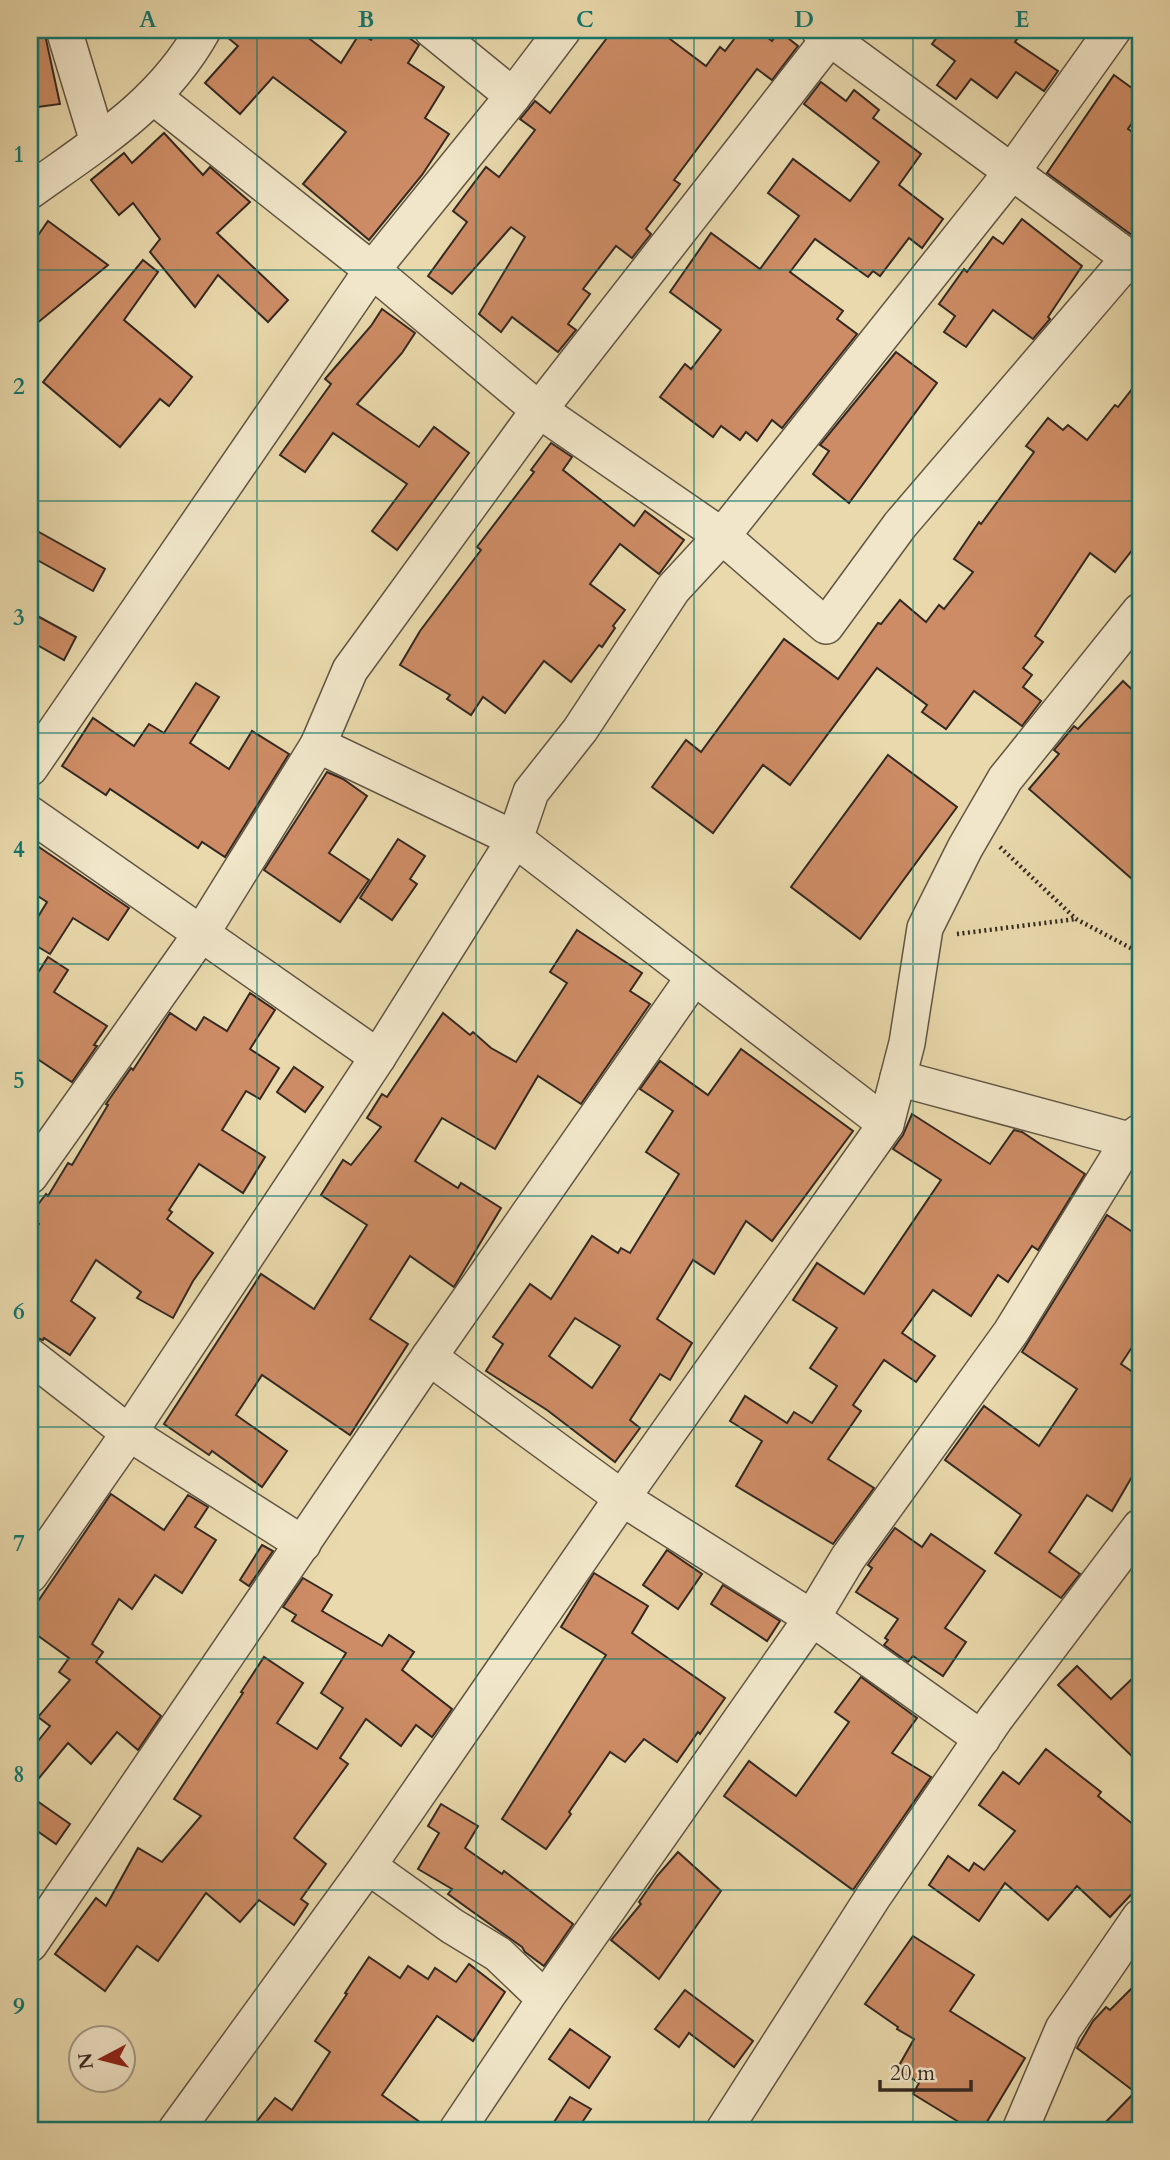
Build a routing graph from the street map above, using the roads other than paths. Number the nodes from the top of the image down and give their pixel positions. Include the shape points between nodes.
1 (64, 30) edge
2 (203, 30) edge
3 (432, 30) edge
4 (563, 30) edge
5 (1113, 30) edge
6 (828, 32) edge
7 (513, 96) junction
8 (154, 97) junction
9 (98, 142) junction
10 (1011, 173) junction
11 (30, 191) edge
12 (1135, 263) edge
13 (372, 270) junction
14 (540, 410) junction
15 (722, 536) junction
16 (1140, 611) edge
17 (317, 745) junction
18 (30, 768) edge
19 (30, 814) edge
20 (515, 839) junction
21 (201, 934) junction
22 (694, 977) junction
23 (378, 1057) junction
24 (898, 1078) junction
25 (886, 1124) junction
26 (1136, 1141) edge
27 (30, 1176) edge
28 (30, 1356) edge
29 (429, 1356) junction
30 (129, 1433) junction
31 (622, 1498) junction
32 (1140, 1527) edge
33 (303, 1544) junction
34 (30, 1575) edge
35 (812, 1618) junction
36 (982, 1739) junction
37 (368, 1866) junction
38 (1140, 1917) edge
39 (33, 1934) edge
40 (545, 1999) junction
41 (176, 2130) edge
42 (457, 2130) edge
43 (724, 2130) edge
44 (1020, 2130) edge

1 - 9 street
2 - 8 street
3 - 7 street
4 - 7 street
5 - 10 street
6 - 10 street
6 - 14 street
7 - 13 street
8 - 9 street
8 - 13 street
9 - 11 street
10 - 12 street
10 - 15 street
12 - 15 street via 900,525 826,626
13 - 14 street
13 - 18 street
14 - 15 street
14 - 17 street via 351,670
15 - 20 street via 673,589 580,730 531,792
16 - 24 street via 1005,779 976,828 925,928
17 - 20 street
17 - 21 street
19 - 21 street
20 - 22 street
20 - 23 street
21 - 23 street
21 - 27 street
22 - 25 street
22 - 29 street
23 - 30 street
24 - 25 street
24 - 26 street
25 - 31 street
26 - 35 street via 1011,1332 848,1558
28 - 30 street
29 - 31 street
29 - 33 street
30 - 33 street
30 - 34 street
31 - 35 street
31 - 37 street
32 - 36 street
33 - 39 street
35 - 36 street
35 - 40 street
36 - 43 street via 867,1906
37 - 40 street via 498,1954
37 - 41 street
38 - 44 street via 1063,2029
40 - 42 street

